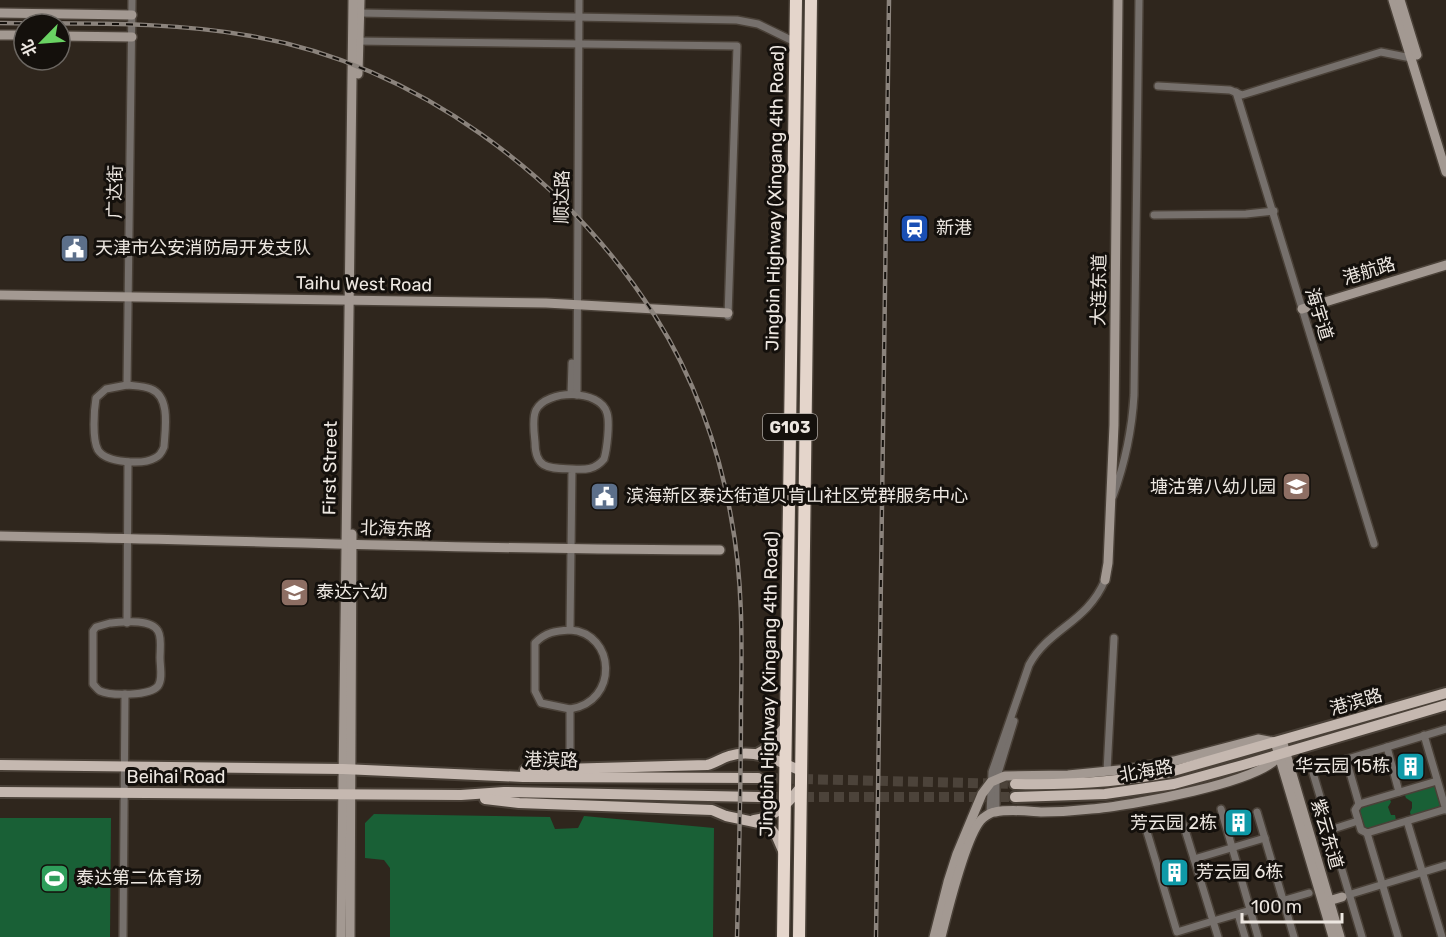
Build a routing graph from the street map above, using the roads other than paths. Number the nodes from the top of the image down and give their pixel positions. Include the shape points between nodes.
1 (132, 0) edge
2 (353, 0) edge
3 (360, 0) edge
4 (578, 0) edge
5 (796, 0) edge
6 (811, 0) edge
7 (1118, 0) edge
8 (1139, 0) edge
9 (1393, 0) edge
10 (1400, 0) edge
11 (360, 13) junction
12 (0, 14) edge
13 (132, 15) junction
14 (577, 17) junction
15 (72, 36) edge
16 (132, 37) junction
17 (356, 41) junction
18 (795, 42) junction
19 (577, 44) junction
20 (1411, 58) junction
21 (1158, 86) dead end
22 (1238, 93) junction
23 (1444, 148) edge
24 (1446, 172) edge
25 (1274, 211) junction
26 (1154, 215) dead end
27 (1446, 267) edge
28 (0, 295) edge
29 (129, 299) junction
30 (0, 300) edge
31 (352, 302) junction
32 (574, 307) junction
33 (1304, 310) junction
34 (728, 315) joint
35 (127, 385) junction
36 (574, 394) junction
37 (128, 462) junction
38 (572, 469) junction
39 (1109, 507) junction
40 (0, 536) edge
41 (128, 538) junction
42 (349, 543) junction
43 (1375, 544) dead end
44 (571, 550) junction
45 (720, 550) dead end
46 (1105, 580) joint
47 (127, 622) junction
48 (570, 630) junction
49 (1114, 638) dead end
50 (1446, 693) edge
51 (124, 694) junction
52 (1446, 705) edge
53 (570, 709) junction
54 (786, 726) junction
55 (1446, 729) edge
56 (1424, 735) junction
57 (1279, 741) junction
58 (1387, 747) junction
59 (1282, 753) junction
60 (757, 754) junction
61 (1346, 759) junction
62 (786, 764) junction
63 (0, 765) edge
64 (125, 768) junction
65 (570, 768) junction
66 (347, 770) junction
67 (801, 771) junction
68 (1107, 771) junction
69 (464, 774) junction
70 (758, 778) tunnel mouth
71 (993, 781) junction
72 (1437, 781) junction
73 (1015, 784) tunnel mouth
74 (801, 787) junction
75 (0, 792) edge
76 (1399, 792) junction
77 (125, 793) junction
78 (347, 794) junction
79 (461, 795) junction
80 (759, 797) tunnel mouth
81 (1015, 797) tunnel mouth
82 (1359, 804) junction
83 (786, 806) junction
84 (1221, 809) dead end
85 (1446, 810) edge
86 (993, 812) junction
87 (1257, 812) dead end
88 (748, 820) junction
89 (1182, 820) dead end
90 (1358, 821) junction
91 (1407, 821) junction
92 (1330, 830) junction
93 (1147, 832) dead end
94 (1367, 833) junction
95 (1264, 838) junction
96 (1232, 847) junction
97 (784, 855) junction
98 (1194, 859) junction
99 (1446, 865) edge
100 (1422, 873) junction
101 (1383, 885) junction
102 (1322, 888) junction
103 (1309, 893) joint
104 (1346, 896) junction
105 (1283, 900) junction
106 (1326, 902) junction
107 (1250, 910) junction
108 (1238, 914) junction
109 (1213, 921) junction
110 (123, 937) edge
111 (340, 937) edge
112 (350, 937) edge
113 (783, 937) edge
114 (799, 937) edge
115 (934, 937) edge
116 (941, 937) edge
117 (1218, 937) edge
118 (1245, 937) edge
119 (1258, 937) edge
120 (1294, 937) edge
121 (1333, 937) edge
122 (1340, 937) edge
123 (1362, 937) edge
124 (1398, 937) edge
125 (1442, 937) edge

1 - 13 street, 广达街
2 - 17 main road, First Street
3 - 11 main road, First Street
4 - 14 street, 顺达路
5 - 18 highway, Jingbin Highway (Xingang 4th Road) / G103
6 - 67 highway, Jingbin Highway (Xingang 4th Road) / G103
7 - 39 main road, 大连东道 via 1114,425
8 - 39 street via 1133,418 1122,472
9 - 20 main road
10 - 23 main road
11 - 14 street
11 - 17 main road, First Street
12 - 13 main road
13 - 16 street, 广达街
14 - 18 street via 738,20 758,24
14 - 19 street, 顺达路
15 - 16 main road
16 - 29 street, 广达街
17 - 19 street
17 - 31 main road, First Street
18 - 54 highway, Jingbin Highway (Xingang 4th Road) / G103
19 - 32 street, 顺达路
19 - 34 street via 737,46
20 - 22 street via 1381,52 1266,89
20 - 23 main road
21 - 22 street
22 - 25 street, 海宇道
23 - 24 main road
25 - 26 street
25 - 33 street, 海宇道
27 - 33 main road, 港航路
28 - 29 main road, Taihu West Road
29 - 30 main road, Taihu West Road
29 - 31 main road, Taihu West Road
29 - 35 street, 广达街
31 - 32 main road, Taihu West Road
31 - 42 main road, First Street
32 - 34 main road, Taihu West Road
32 - 36 street, 顺达路
33 - 43 street, 海宇道
35 - 37 street via 106,389 96,398 95,439 101,453
35 - 37 street via 158,392 165,407 161,453 151,460
36 - 38 street via 600,402 607,413 604,459 589,470
36 - 38 street via 547,399 534,413 535,453 539,462 547,468
37 - 41 street
38 - 44 street
39 - 46 main road, 大连东道
40 - 41 main road, 北海东路
41 - 42 main road, 北海东路
41 - 47 street
42 - 44 main road, 北海东路
42 - 66 main road, First Street
44 - 45 main road, 北海东路
44 - 48 street
46 - 71 street via 1104,591 1093,608 1036,660
47 - 51 street via 96,627 92,638 93,684 99,690
47 - 51 street via 153,625 158,630 160,680 150,692
48 - 53 street via 593,638 602,650 605,669 604,686 597,696
48 - 53 street via 550,631 535,643 535,691 541,703
49 - 68 street
50 - 57 main road, 港滨路
51 - 64 street
52 - 59 main road, 港滨路
53 - 65 street
54 - 60 main road via 769,747
54 - 62 highway, Jingbin Highway (Xingang 4th Road) / G103
55 - 56 street
56 - 58 street
56 - 72 street
57 - 59 main road, 紫云东道
57 - 68 main road via 1258,739 1174,761
57 - 73 main road, 北海路 via 1149,777 1089,784
58 - 61 street
58 - 76 street
59 - 81 main road, 北海路 via 1150,788
59 - 86 main road via 1270,766 1247,775 1134,804
59 - 102 main road, 紫云东道
60 - 62 main road
60 - 65 main road via 728,756 707,765
61 - 82 street
61 - 92 street via 1313,773
62 - 67 main road
62 - 83 highway, Jingbin Highway (Xingang 4th Road) / G103
63 - 64 main road, Beihai Road
64 - 66 main road, Beihai Road
64 - 77 street
65 - 69 main road
66 - 69 main road, 港滨路
66 - 78 main road, First Street
67 - 74 highway, Jingbin Highway (Xingang 4th Road) / G103
68 - 71 main road via 1005,776
69 - 70 main road, 港滨路
71 - 86 street
71 - 115 main road via 982,794 957,854
72 - 76 street
72 - 85 street
74 - 83 main road
74 - 114 highway, Jingbin Highway (Xingang 4th Road) / G103
75 - 77 main road, Beihai Road
76 - 82 street
77 - 78 main road, Beihai Road
77 - 110 street
78 - 79 main road, Beihai Road
78 - 111 main road, First Street
78 - 112 main road, First Street
79 - 80 main road via 504,792
79 - 88 main road via 519,803 712,810
82 - 90 street via 1355,810
83 - 88 main road via 770,816
83 - 97 highway, Jingbin Highway (Xingang 4th Road) / G103
84 - 96 street
85 - 91 street
86 - 116 main road via 978,822 972,836
87 - 95 street
88 - 97 main road via 768,825
89 - 98 street
90 - 92 street
90 - 94 street
91 - 94 street
91 - 100 street
92 - 104 street
93 - 109 street via 1177,932
94 - 101 street
95 - 96 street
95 - 105 street
96 - 98 street
96 - 107 street
97 - 113 highway, Jingbin Highway (Xingang 4th Road) / G103
98 - 109 street
99 - 100 street
100 - 101 street
100 - 125 street
101 - 104 street
101 - 124 street
102 - 103 main road
102 - 106 main road, 紫云东道
103 - 105 street
104 - 106 main road
104 - 123 street
105 - 107 street
105 - 120 street
106 - 121 main road, 紫云东道
106 - 122 main road, 紫云东道
107 - 108 street
107 - 119 street
108 - 109 street
108 - 118 street
109 - 117 street

